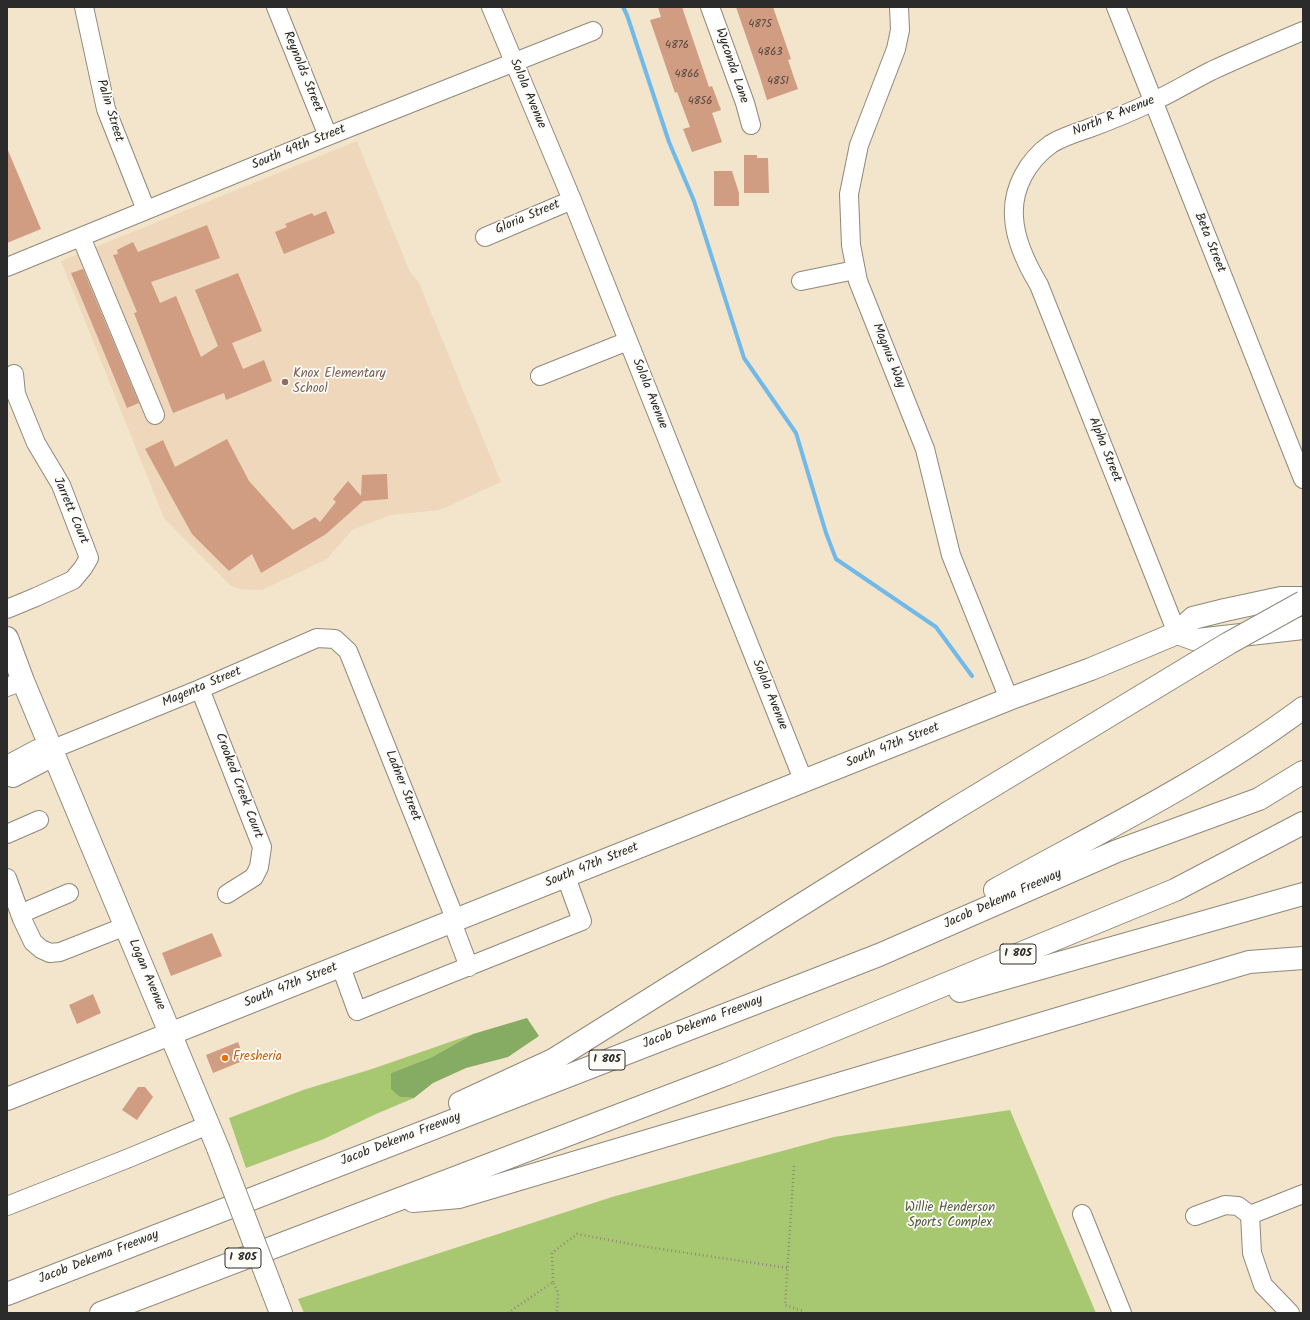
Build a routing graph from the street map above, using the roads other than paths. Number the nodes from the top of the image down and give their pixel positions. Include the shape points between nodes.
1 (84, 7) edge
2 (276, 7) edge
3 (491, 7) edge
4 (710, 7) edge
5 (899, 7) edge
6 (1116, 7) edge
7 (593, 31) dead end
8 (1303, 31) edge
9 (514, 62) junction
10 (1153, 102) junction
11 (750, 125) dead end
12 (328, 136) junction
13 (572, 200) junction
14 (146, 210) junction
15 (82, 237) junction
16 (485, 237) dead end
17 (7, 267) edge
18 (1030, 268) joint
19 (855, 270) junction
20 (801, 281) dead end
21 (628, 341) junction
22 (14, 374) dead end
23 (540, 376) dead end
24 (155, 415) dead end
25 (1303, 479) edge
26 (1303, 598) edge
27 (1303, 602) edge
28 (7, 608) edge
29 (1303, 628) edge
30 (1177, 633) junction
31 (7, 638) edge
32 (348, 651) joint
33 (15, 684) edge
34 (200, 689) junction
35 (1008, 699) junction
36 (1303, 708) edge
37 (52, 749) junction
38 (7, 765) edge
39 (1303, 772) edge
40 (7, 776) edge
41 (804, 782) junction
42 (39, 820) dead end
43 (1303, 823) edge
44 (7, 834) edge
45 (566, 877) junction
46 (7, 878) edge
47 (68, 893) dead end
48 (227, 894) dead end
49 (1303, 894) edge
50 (20, 914) junction
51 (454, 922) junction
52 (126, 926) junction
53 (879, 954) junction
54 (1303, 958) edge
55 (341, 967) junction
56 (469, 967) junction
57 (171, 1034) junction
58 (727, 1074) junction
59 (7, 1099) edge
60 (208, 1125) junction
61 (264, 1193) junction
62 (1303, 1194) edge
63 (385, 1204) junction
64 (7, 1206) edge
65 (1082, 1214) dead end
66 (1250, 1215) junction
67 (1195, 1216) dead end
68 (7, 1294) edge
69 (1303, 1310) edge
70 (101, 1313) edge
71 (281, 1313) edge
72 (1122, 1313) edge
73 (1290, 1313) edge
74 (1295, 1313) edge

1 - 14 street, Palin Street via 106,109
2 - 12 street, Reynolds Street
3 - 9 street, Solola Avenue
4 - 11 street, Wyconda Lane via 745,103
5 - 19 street, Magnus Way via 900,30 896,49 858,145 849,194 851,245
6 - 10 street, Beta Street
7 - 9 street, South 49th Street
8 - 10 street, North R Avenue via 1211,72
9 - 12 street, South 49th Street
9 - 13 street, Solola Avenue
10 - 18 street, North R Avenue via 1062,138 1033,160 1019,184 1014,205 1016,231
10 - 25 street, Beta Street
12 - 14 street, South 49th Street
13 - 16 street, Gloria Street
13 - 21 street, Solola Avenue
14 - 15 street, South 49th Street
15 - 17 street, South 49th Street
15 - 24 street
18 - 30 street, Alpha Street
19 - 20 street
19 - 35 street, Magnus Way via 925,449 952,555
21 - 23 street
21 - 41 street, Solola Avenue
22 - 28 street, Jarrett Court via 16,394 36,443 61,485 89,558 73,580
26 - 30 main road, South 47th Street via 1281,598 1193,618
27 - 61 main road, bridge via 1229,643 948,813 554,1060
29 - 30 main road via 1197,640
30 - 35 main road, South 47th Street
31 - 33 main road, Logan Avenue
32 - 34 street, Magenta Street via 335,638 317,638
32 - 51 street, Ladner Street
33 - 37 main road, Logan Avenue
34 - 37 street, Magenta Street
34 - 48 street, Crooked Creek Court via 262,847 259,867 254,877
35 - 41 main road, South 47th Street
36 - 53 main road via 1206,773
37 - 38 street via 37,748
37 - 40 street via 42,763 13,778
37 - 52 main road, Logan Avenue
39 - 53 main road, Jacob Dekema Freeway / I 805 via 1259,799 1117,850
41 - 45 main road, South 47th Street
42 - 44 street
43 - 58 main road, I 805 via 1175,890
45 - 51 main road, South 47th Street
45 - 56 street via 582,921
46 - 50 street
47 - 50 street
49 - 58 main road via 968,989
50 - 52 street via 33,942 50,953 60,952
51 - 55 main road, South 47th Street
51 - 56 street, Ladner Street
52 - 57 main road, Logan Avenue
53 - 61 main road, Jacob Dekema Freeway / I 805
54 - 63 main road via 1249,962 459,1197
55 - 56 street via 357,1011
55 - 57 main road, South 47th Street
57 - 59 main road, South 47th Street
57 - 60 main road, Logan Avenue
58 - 63 main road, I 805
60 - 64 street
60 - 71 main road, Logan Avenue, bridge
61 - 68 main road, Jacob Dekema Freeway / I 805
62 - 66 street
63 - 70 main road, I 805
65 - 72 street
66 - 67 street via 1238,1206 1225,1206
66 - 73 street via 1252,1253 1263,1285
69 - 74 street

